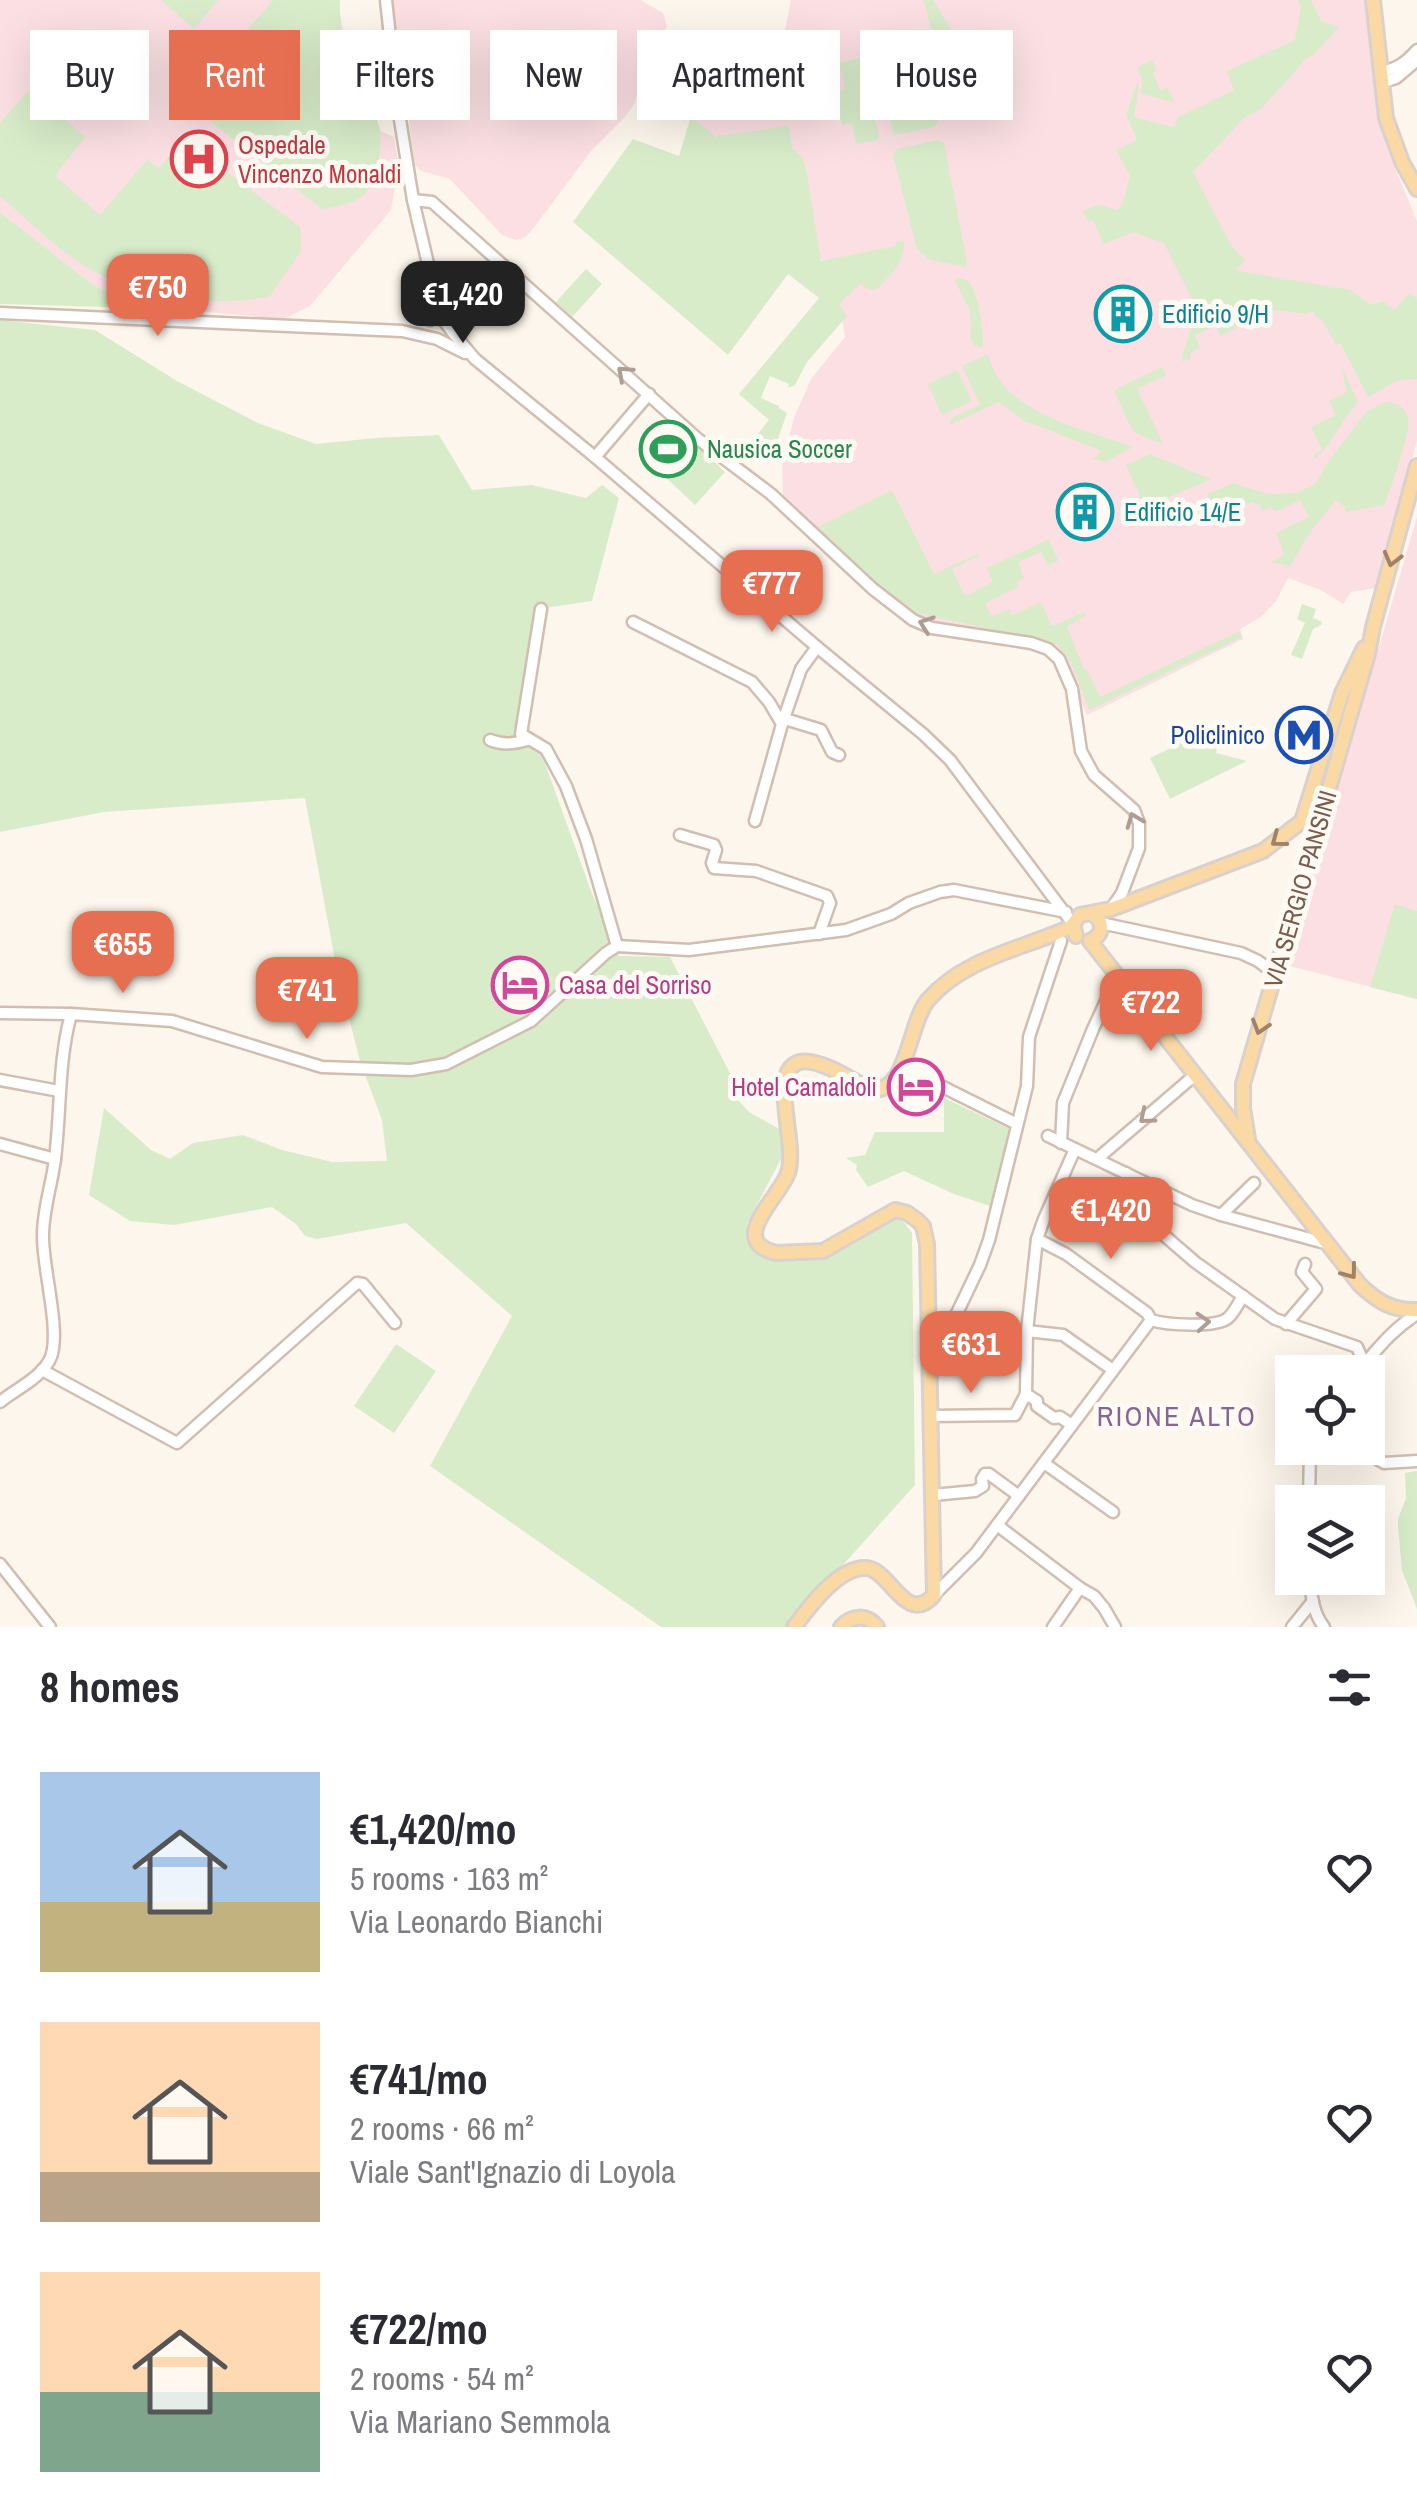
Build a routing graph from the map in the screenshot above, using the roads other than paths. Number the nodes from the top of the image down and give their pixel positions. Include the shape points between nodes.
1 (386, 0) edge
2 (1373, 0) edge
3 (1417, 50) edge
4 (1417, 59) edge
5 (1383, 76) junction
6 (410, 180) junction
7 (1417, 189) edge
8 (413, 200) junction
9 (432, 202) junction
10 (433, 285) junction
11 (0, 312) edge
12 (429, 321) junction
13 (446, 323) junction
14 (402, 331) junction
15 (435, 339) junction
16 (475, 359) junction
17 (649, 394) junction
18 (595, 457) junction
19 (1417, 466) edge
20 (540, 609) dead end
21 (632, 622) dead end
22 (1373, 627) junction
23 (817, 647) junction
24 (784, 721) junction
25 (528, 739) junction
26 (490, 740) dead end
27 (839, 755) dead end
28 (755, 821) dead end
29 (680, 835) dead end
30 (1111, 909) junction
31 (1082, 924) junction
32 (819, 934) junction
33 (1058, 938) junction
34 (618, 946) junction
35 (1266, 967) dead end
36 (1120, 979) junction
37 (0, 1013) edge
38 (71, 1014) junction
39 (901, 1066) junction
40 (1196, 1076) junction
41 (0, 1080) edge
42 (59, 1091) junction
43 (1012, 1122) dead end
44 (1048, 1136) dead end
45 (1248, 1139) junction
46 (1061, 1142) junction
47 (0, 1144) edge
48 (1075, 1149) junction
49 (55, 1159) junction
50 (1097, 1159) junction
51 (1126, 1173) junction
52 (1254, 1184) dead end
53 (1221, 1216) junction
54 (1038, 1239) junction
55 (1330, 1246) junction
56 (1305, 1264) dead end
57 (1243, 1296) junction
58 (1417, 1312) edge
59 (1152, 1320) junction
60 (395, 1323) dead end
61 (1286, 1324) junction
62 (1028, 1331) junction
63 (930, 1345) junction
64 (1361, 1355) edge
65 (1372, 1355) edge
66 (42, 1370) junction
67 (1113, 1370) junction
68 (1026, 1394) junction
69 (0, 1402) edge
70 (931, 1416) junction
71 (1072, 1425) junction
72 (1417, 1461) edge
73 (1385, 1462) edge
74 (1044, 1463) junction
75 (933, 1495) junction
76 (1019, 1496) junction
77 (1112, 1512) dead end
78 (996, 1525) junction
79 (0, 1564) edge
80 (1080, 1588) junction
81 (934, 1595) junction
82 (1312, 1595) edge
83 (1313, 1601) junction
84 (1321, 1623) edge
85 (50, 1627) edge
86 (794, 1627) edge
87 (841, 1627) edge
88 (877, 1627) edge
89 (1053, 1627) edge
90 (1114, 1627) edge
91 (1292, 1627) edge

1 - 6 street
2 - 5 main road
3 - 5 street
4 - 5 street via 1396,78
5 - 7 main road via 1386,118
6 - 8 street
6 - 9 street
8 - 9 street
8 - 10 street
17 -> 9 street
10 - 12 street
10 - 13 street
11 - 14 street
12 - 13 street
12 - 14 street
12 - 15 street via 426,332
13 - 15 street via 446,335
13 - 16 street
14 - 15 street
15 - 16 street
16 - 18 street
17 - 18 street
30 -> 17 street via 1139,848 1139,823 1134,810 1094,776 1058,659 1030,643 913,620
18 - 23 street
19 -> 22 main road, VIA SERGIO PANSINI
20 - 25 street via 521,734
21 - 24 street via 752,682
22 -> 30 main road via 1342,693 1302,821 1263,851
22 -> 45 main road, VIA SERGIO PANSINI via 1243,1084
23 - 24 street via 801,668
23 - 31 street via 950,760
24 - 27 street via 821,730
24 - 28 street
25 - 26 street
25 - 34 street via 546,749 566,786
29 - 32 street via 714,846 714,868 756,871 827,896
30 - 31 main road
31 - 32 street via 954,890
31 - 33 main road
31 - 35 street via 1241,952
31 - 36 main road
32 - 34 street via 689,950
33 - 39 main road via 970,967 946,983 926,1002
33 - 63 street via 1029,1037 1028,1086 988,1240 948,1332
34 - 38 street via 530,1020 446,1064 411,1070 322,1067 172,1020
36 - 40 main road
36 - 46 street via 1063,1103
37 - 38 street
38 - 42 street
39 - 43 street
39 - 63 main road via 890,1086 874,1091 815,1062 789,1068 784,1080 792,1156 755,1236 769,1252 822,1251 896,1210 908,1213 923,1226 928,1244
40 - 45 main road
40 -> 50 street
41 - 42 street
42 - 49 street
44 - 46 street
45 - 55 main road
46 - 48 street
47 - 49 street
48 - 50 street
48 - 54 street
49 - 66 street via 42,1230 52,1350
50 - 51 street
51 - 53 street
51 - 57 street via 1128,1205
52 - 53 street
53 - 55 street
54 - 59 street
54 - 62 street
55 -> 58 main road via 1376,1299
56 - 61 street via 1302,1272 1316,1289
59 -> 57 street via 1215,1323 1230,1317
57 - 61 street
58 - 65 street
59 - 67 street
60 - 66 street via 357,1283 177,1443
61 - 64 street via 1357,1346
62 - 67 street via 1064,1334
62 - 68 street
63 - 70 main road
66 - 69 street
67 - 71 street
68 - 70 street via 1015,1415
68 - 71 street
70 - 75 main road
71 - 74 street
72 - 73 street
74 - 76 street
74 - 77 street
75 - 76 street via 975,1491 989,1474
75 - 81 main road
76 - 78 street
78 - 80 street
78 - 81 street
79 - 85 street
80 - 89 street
80 - 90 street via 1094,1596
81 - 86 main road via 921,1606 906,1603 880,1573 862,1568 831,1584
82 - 83 street
83 - 84 street
83 - 91 street
87 - 88 main road via 860,1617

